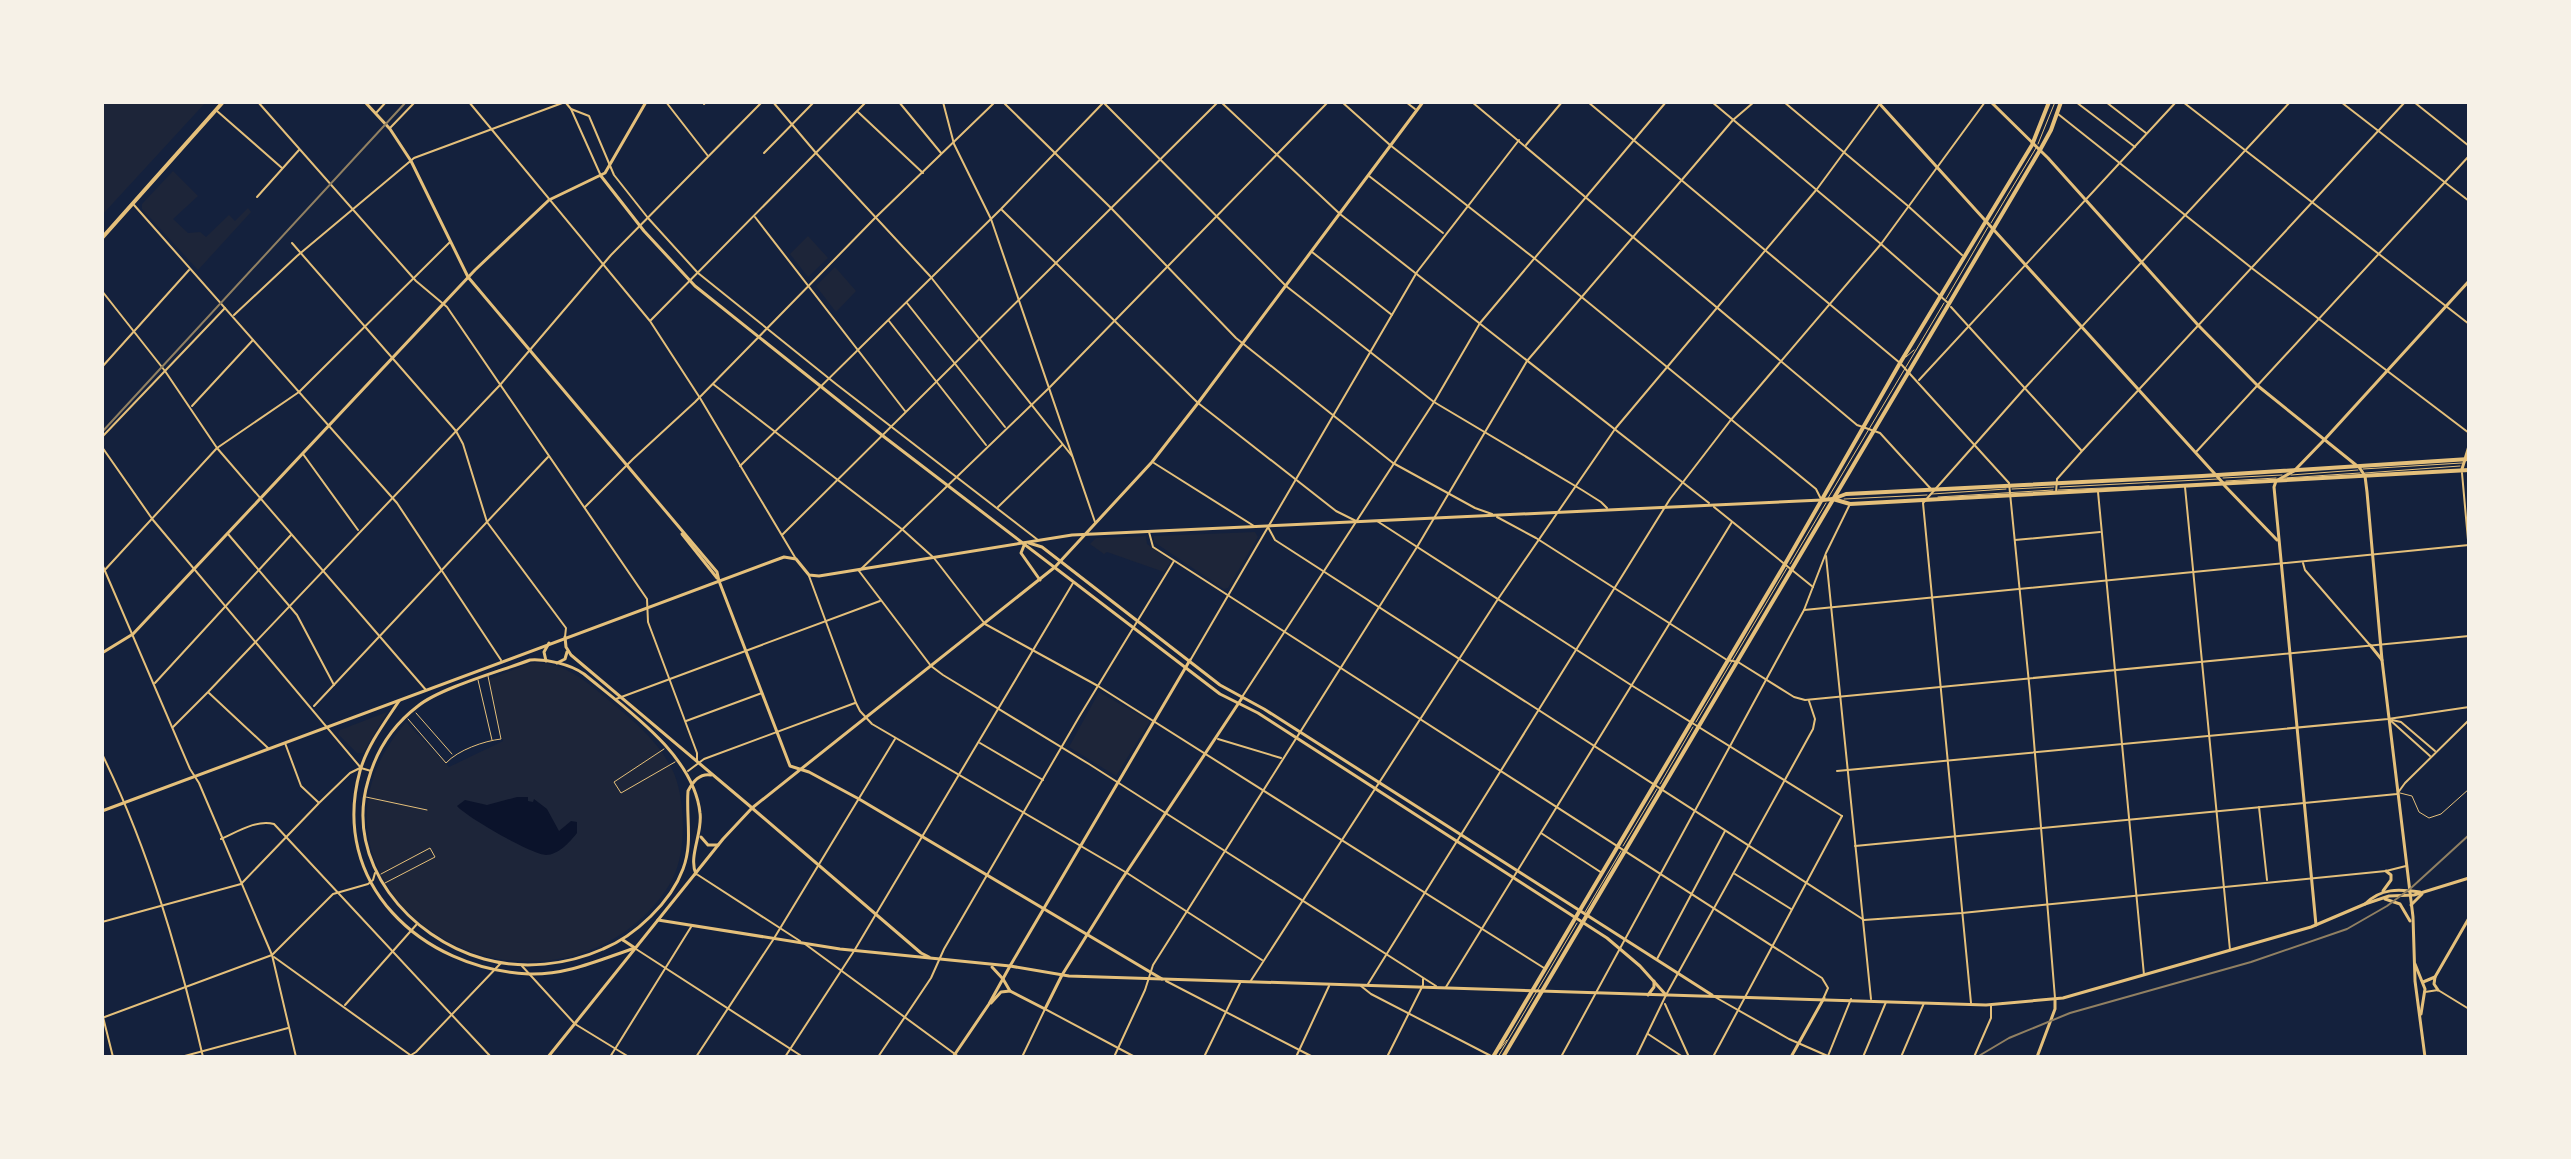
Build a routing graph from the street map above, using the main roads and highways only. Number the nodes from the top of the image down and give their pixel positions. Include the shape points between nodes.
1 (223, 102) edge
2 (365, 102) edge
3 (646, 102) edge
4 (1423, 102) edge
5 (1880, 102) edge
6 (1988, 102) edge
7 (2055, 102) edge
8 (2036, 148) junction
9 (601, 176) junction
10 (1990, 225) junction
11 (103, 234) edge
12 (468, 277) junction
13 (2469, 281) edge
14 (1945, 300) junction
15 (1904, 367) junction
16 (1868, 428) junction
17 (2325, 439) junction
18 (2469, 446) edge
19 (2466, 464) edge
20 (2294, 471) junction
21 (2362, 471) junction
22 (2220, 480) junction
23 (2279, 480) junction
24 (2056, 489) junction
25 (2010, 491) junction
26 (1928, 495) junction
27 (1828, 500) junction
28 (1095, 523) junction
29 (1086, 534) junction
30 (1106, 534) junction
31 (2279, 542) junction
32 (1025, 543) junction
33 (1060, 561) junction
34 (1055, 567) junction
35 (1789, 567) junction
36 (1041, 580) junction
37 (719, 581) junction
38 (565, 637) junction
39 (549, 643) junction
40 (2370, 645) road end
41 (567, 650) junction
42 (102, 653) edge
43 (1190, 660) junction
44 (2382, 660) junction
45 (502, 661) junction
46 (546, 661) junction
47 (1733, 661) junction
48 (553, 663) junction
49 (513, 667) junction
50 (1186, 668) junction
51 (426, 690) junction
52 (1242, 698) junction
53 (400, 699) junction
54 (422, 703) junction
55 (1238, 704) junction
56 (1695, 724) junction
57 (800, 769) junction
58 (711, 775) junction
59 (691, 786) junction
60 (1657, 788) junction
61 (752, 808) junction
62 (102, 811) edge
63 (700, 834) junction
64 (720, 844) junction
65 (1621, 850) junction
66 (2386, 871) road end
67 (696, 874) junction
68 (2469, 878) edge
69 (2382, 892) junction
70 (2409, 893) junction
71 (2424, 893) junction
72 (2385, 899) junction
73 (2365, 904) junction
74 (2411, 905) junction
75 (1042, 908) junction
76 (1583, 914) junction
77 (2469, 918) edge
78 (658, 920) junction
79 (1580, 920) junction
80 (2411, 923) junction
81 (2316, 925) junction
82 (1612, 931) junction
83 (1088, 935) junction
84 (1607, 938) junction
85 (623, 940) junction
86 (635, 948) junction
87 (581, 957) junction
88 (933, 959) junction
89 (564, 961) junction
90 (2415, 964) junction
91 (988, 965) junction
92 (1010, 966) junction
93 (583, 967) junction
94 (565, 971) junction
95 (1062, 975) junction
96 (2435, 977) junction
97 (1003, 979) junction
98 (1165, 980) junction
99 (1654, 981) junction
100 (2423, 982) junction
101 (2415, 986) junction
102 (2438, 990) road end
103 (1010, 991) junction
104 (1536, 991) junction
105 (2416, 992) junction
106 (2425, 992) junction
107 (1647, 995) junction
108 (1666, 995) junction
109 (1714, 996) junction
110 (1824, 998) junction
111 (2055, 999) junction
112 (989, 1004) junction
113 (2421, 1018) junction
114 (956, 1056) edge
115 (548, 1057) edge
116 (1497, 1057) edge
117 (1791, 1057) edge
118 (2037, 1057) edge
119 (2425, 1057) edge

1 - 11 main road
2 - 12 main road via 411,161
3 - 9 main road
4 - 28 main road via 1198,403
5 - 10 main road
6 - 8 main road
7 - 8 main road
7 - 8 main road via 2057,114
8 - 10 main road
8 - 10 main road
8 - 17 main road via 2258,386
9 - 12 main road via 549,200
9 - 32 main road via 689,281
10 - 14 main road
10 - 14 main road via 1964,258
10 - 22 main road
12 - 37 main road
12 - 42 main road via 133,634
13 - 17 main road
14 - 15 main road
14 - 15 main road
15 - 16 main road
15 - 16 main road
16 - 27 main road
16 - 27 main road
17 - 20 main road
17 - 21 main road
18 - 19 main road
19 - 21 main road
19 - 21 main road
20 - 21 main road
20 - 22 main road
20 - 23 main road
21 - 23 main road
21 - 44 main road
22 - 23 main road
22 - 24 main road via 2096,481
22 - 24 main road via 2185,487
22 - 31 main road
23 - 31 main road via 2274,487
24 - 25 main road
24 - 25 main road
25 - 26 main road
25 - 26 main road
26 - 27 main road via 1846,494
26 - 27 main road via 1850,504
27 - 30 main road
27 - 35 main road
27 - 35 main road
28 - 29 main road
28 - 30 main road
29 - 30 main road
29 - 32 main road
29 - 33 main road
31 - 81 main road
32 - 33 main road via 1042,547
32 - 34 main road
32 - 36 main road via 1021,553
32 - 37 main road via 819,576 784,557
33 - 34 main road
33 - 43 main road
34 - 36 main road
34 - 50 main road
35 - 47 main road
35 - 47 main road
36 - 57 main road
37 - 38 main road
37 - 57 main road via 788,763
38 - 39 main road
38 - 41 main road
39 - 45 main road
39 - 46 main road
40 - 44 main road
41 - 48 main road via 563,661
41 - 58 main road
43 - 50 main road
43 - 52 main road
44 - 70 main road
45 - 49 main road
45 - 51 main road
46 - 48 main road
46 - 49 main road
47 - 56 main road
47 - 56 main road
48 - 59 main road via 580,670 615,699 667,747
49 - 54 main road
50 - 55 main road
50 - 75 main road
51 - 53 main road
51 - 54 main road
52 - 55 main road
52 - 76 main road
53 - 62 main road
53 - 94 main road via 361,768 354,803 357,850 371,883 410,930 448,955 530,974
54 - 89 main road via 385,741 364,797 364,834 378,876 417,924 447,943 502,962
55 - 79 main road
55 - 83 main road
56 - 60 main road
56 - 60 main road
57 - 61 main road
57 - 75 main road
58 - 59 main road
58 - 61 main road
59 - 63 main road via 697,795
59 - 85 main road via 683,870 647,920
60 - 65 main road
60 - 65 main road
61 - 64 main road
61 - 88 main road
63 - 64 main road via 708,845
63 - 67 main road
64 - 67 main road
65 - 76 main road
65 - 76 main road via 1602,873
66 - 69 main road via 2391,880
67 - 78 main road
68 - 71 main road
69 - 70 main road
69 - 73 main road
70 - 71 main road
70 - 72 main road
70 - 74 main road
71 - 74 main road
72 - 73 main road
72 - 80 main road via 2400,904
73 - 81 main road
74 - 80 main road
75 - 83 main road
75 - 92 main road
76 - 79 main road
76 - 79 main road
76 - 82 main road
77 - 96 main road
78 - 86 main road
78 - 88 main road
79 - 84 main road
79 - 104 main road
79 - 104 main road
80 - 90 main road
81 - 111 main road
82 - 84 main road via 1613,937
82 - 109 main road
83 - 95 main road
83 - 98 main road
84 - 99 main road
85 - 86 main road
85 - 87 main road
86 - 93 main road
86 - 115 main road
87 - 89 main road
87 - 93 main road
88 - 91 main road
89 - 94 main road
90 - 100 main road
90 - 101 main road
91 - 92 main road
91 - 97 main road
92 - 95 main road
92 - 97 main road
93 - 94 main road
95 - 98 main road
95 - 103 main road via 1045,1009
96 - 100 main road
96 - 102 main road
97 - 103 main road
97 - 112 main road
98 - 104 main road
99 - 107 main road
99 - 108 main road
100 - 101 main road
100 - 106 main road
101 - 105 main road
103 - 112 main road
104 - 107 main road
104 - 116 main road
104 - 116 main road
105 - 106 main road
105 - 113 main road
106 - 113 main road
107 - 108 main road
108 - 109 main road
109 - 110 main road
110 - 111 main road via 1971,1005
110 - 117 main road
111 - 118 main road
112 - 114 main road
113 - 119 main road

